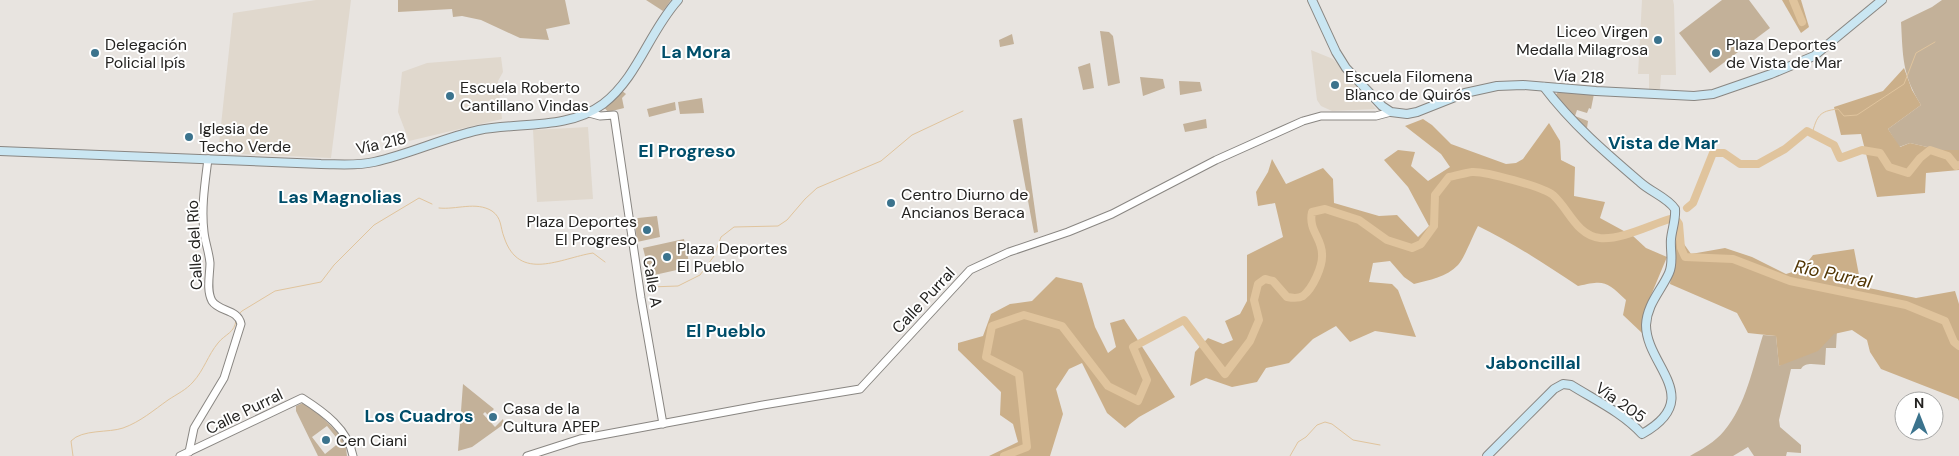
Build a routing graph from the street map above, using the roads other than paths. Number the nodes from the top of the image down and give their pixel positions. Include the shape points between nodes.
1 (678, 0) edge
2 (1312, 0) edge
3 (1882, 0) edge
4 (1544, 87) junction
5 (1391, 112) junction
6 (589, 113) junction
7 (0, 150) edge
8 (208, 159) junction
9 (662, 424) junction
10 (189, 452) junction
11 (180, 456) edge
12 (353, 456) edge
13 (527, 456) edge
14 (1487, 456) edge

1 - 6 main road, Vía 218 via 627,80 616,93
2 - 5 main road via 1342,61 1367,91
3 - 4 main road, Vía 218 via 1814,56 1725,91 1694,96
4 - 5 main road, Vía 218 via 1512,85 1483,88 1417,112
4 - 14 main road, Vía 205 via 1580,130 1652,192 1671,204 1676,213 1671,268 1649,309 1646,322 1650,343 1666,374 1670,405 1660,421 1642,434 1615,412 1571,385 1563,384 1554,389
5 - 9 street, Calle Purral via 1376,116 1321,116 1303,121 1216,160 1112,214 970,270 860,389
6 - 8 main road, Vía 218 via 555,122 472,132 366,163
6 - 9 street, Calle A via 614,115
7 - 8 main road, Vía 218
8 - 10 street, Calle del Río via 203,219 209,253 210,295 216,306 237,317 238,335 224,378 194,428
9 - 13 street, Calle Purral via 580,439
10 - 11 street, Calle Purral
10 - 12 street, Calle Purral via 302,398 323,412 346,436

